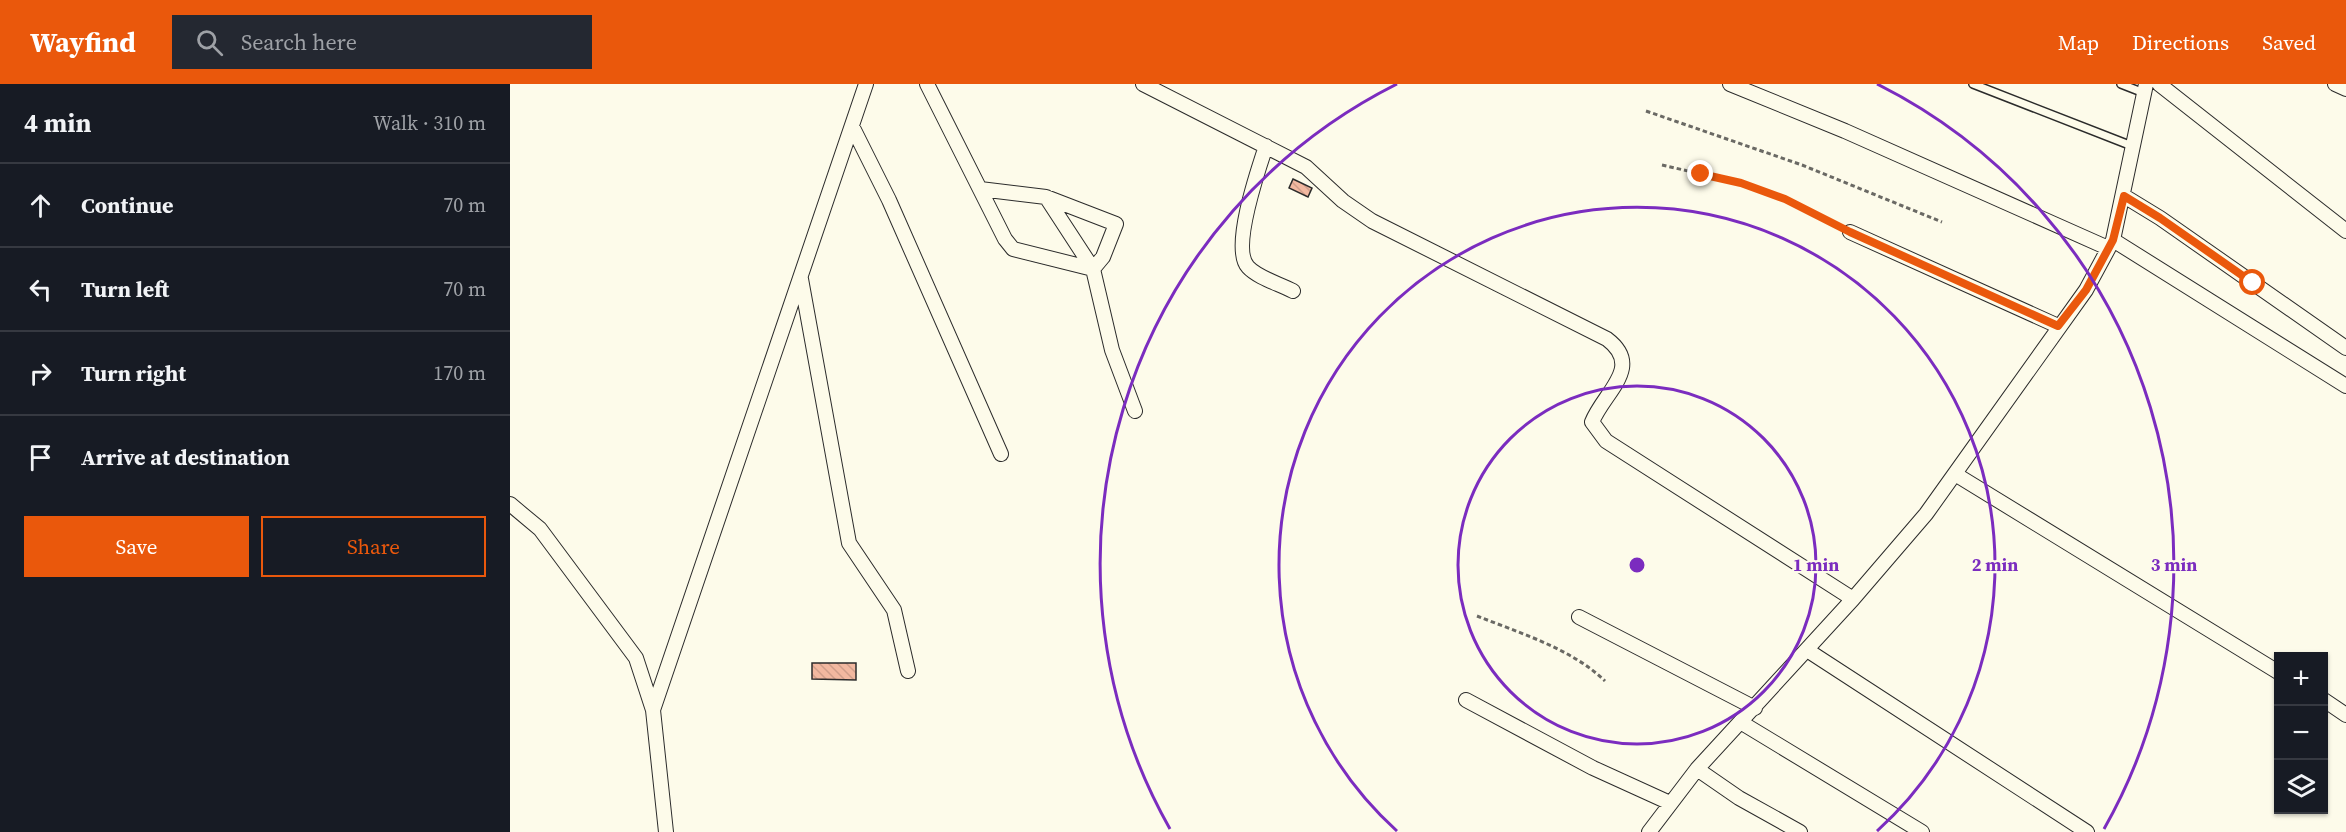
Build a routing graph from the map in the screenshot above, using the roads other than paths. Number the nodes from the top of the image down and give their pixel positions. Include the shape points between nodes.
1 (866, 84) edge
2 (927, 84) edge
3 (1143, 84) edge
4 (1730, 84) edge
5 (1973, 84) edge
6 (2121, 84) edge
7 (2159, 84) edge
8 (2335, 84) edge
9 (2145, 89) edge
10 (2346, 89) edge
11 (852, 126) junction
12 (2132, 146) junction
13 (1266, 147) junction
14 (980, 189) junction
15 (2124, 196) junction
16 (1046, 197) junction
17 (2346, 231) edge
18 (1850, 232) road end
19 (2111, 244) junction
20 (1093, 269) junction
21 (800, 277) junction
22 (1293, 291) dead end
23 (2058, 326) junction
24 (2346, 348) edge
25 (2346, 386) edge
26 (1135, 411) dead end
27 (1001, 454) dead end
28 (1954, 474) junction
29 (510, 504) edge
30 (1853, 599) junction
31 (1580, 617) dead end
32 (1807, 650) junction
33 (2274, 670) edge
34 (908, 671) dead end
35 (1467, 700) dead end
36 (2328, 703) edge
37 (1755, 708) junction
38 (653, 710) junction
39 (2346, 714) edge
40 (1742, 723) junction
41 (1697, 769) junction
42 (1670, 803) junction
43 (1654, 830) edge
44 (666, 832) edge
45 (1800, 832) edge
46 (1922, 832) edge
47 (2087, 832) edge

1 - 11 street
2 - 14 street
3 - 13 street
4 - 19 street
5 - 12 lane
6 - 9 lane
7 - 17 street
8 - 10 street
9 - 12 street
11 - 21 street
11 - 27 street via 889,200
12 - 15 street
13 - 22 street via 1246,213 1242,258 1249,269
13 - 30 street via 1306,167 1372,221 1615,345 1624,360 1623,370 1592,422 1606,441
14 - 16 street
14 - 20 street via 1013,249
15 - 19 street
15 - 24 street
16 - 20 street
16 - 20 street via 1116,224 1103,257
18 - 23 street
19 - 23 street via 2086,290
19 - 25 street
20 - 26 street via 1112,350
21 - 34 street via 849,543 894,610
21 - 38 street
23 - 28 street
28 - 30 street via 1926,514
28 - 33 street
29 - 38 street via 540,529 636,658
30 - 32 street
31 - 37 street
32 - 37 street
32 - 47 street
35 - 42 street via 1593,768
36 - 39 street
37 - 40 street
38 - 44 street
40 - 41 street
40 - 46 street
41 - 42 street
41 - 45 street
42 - 43 street

